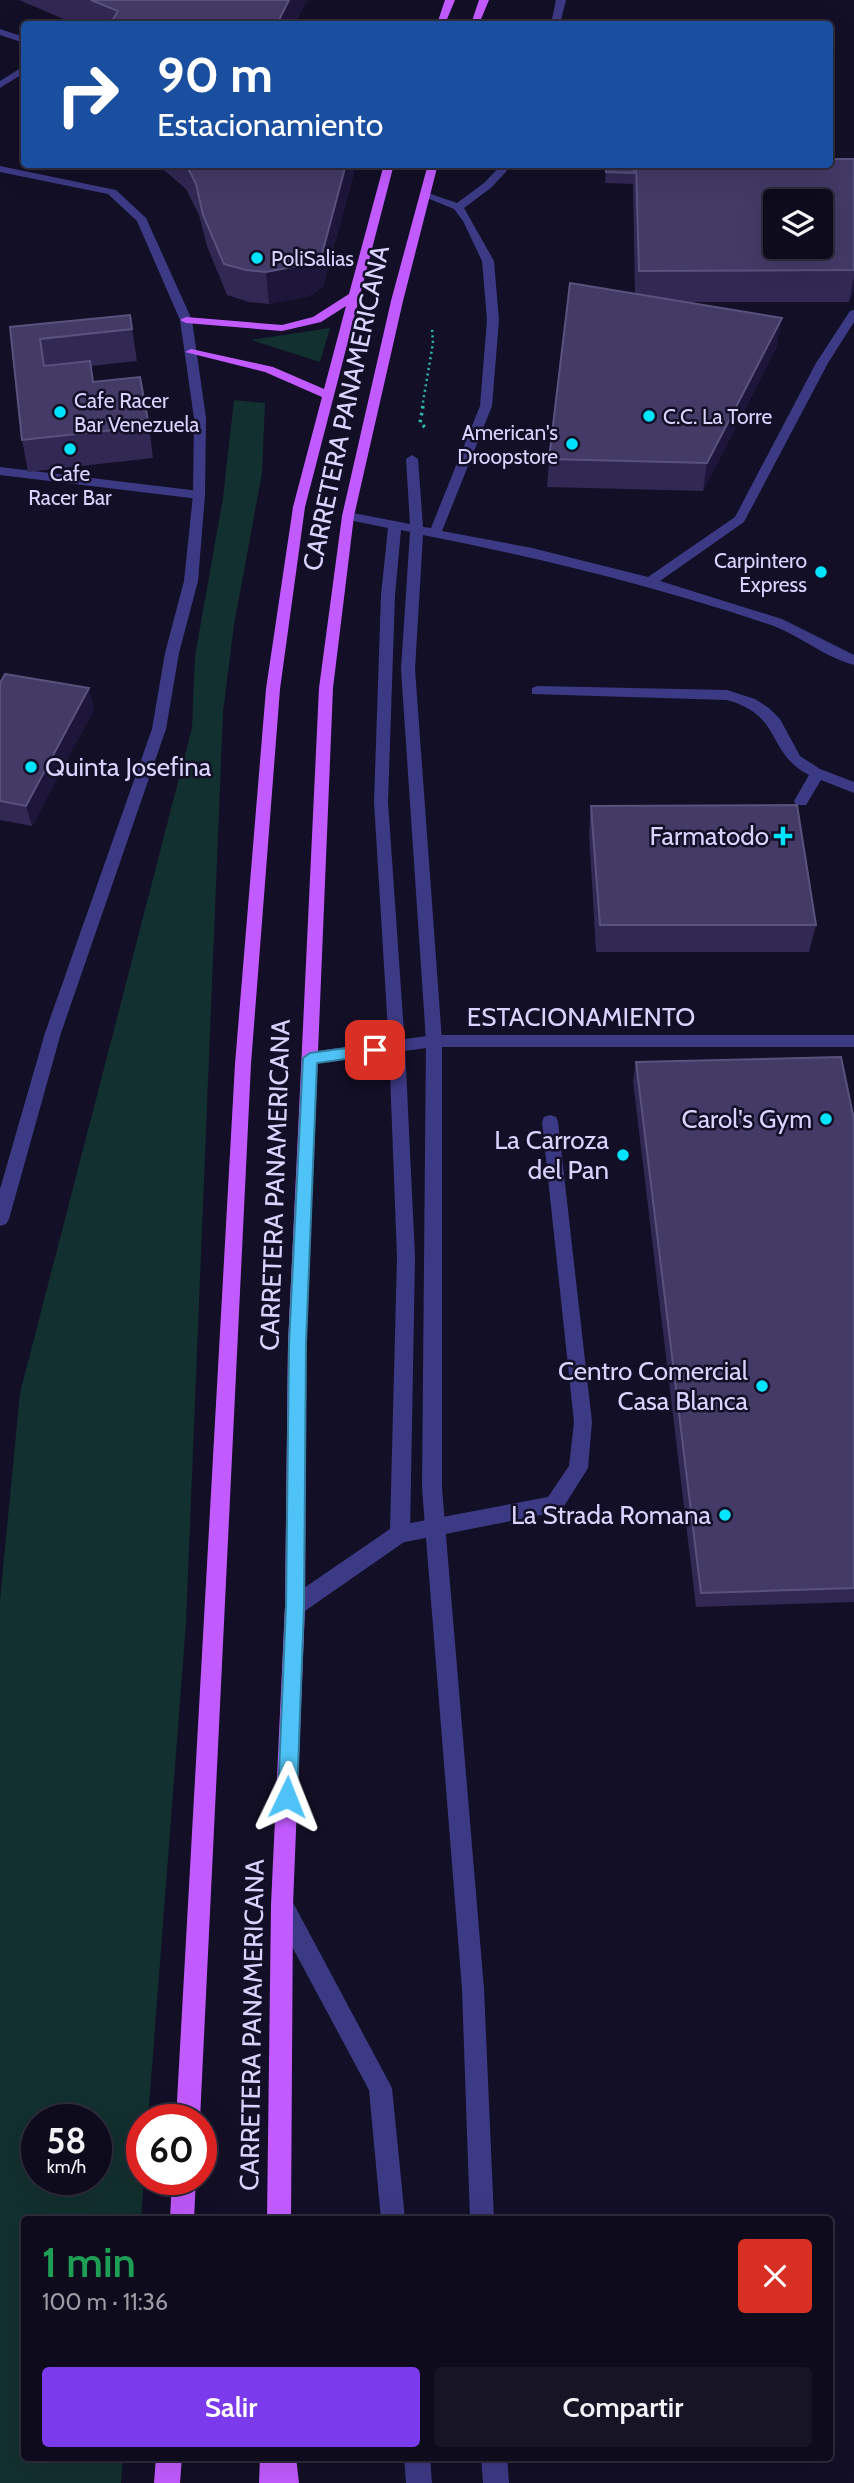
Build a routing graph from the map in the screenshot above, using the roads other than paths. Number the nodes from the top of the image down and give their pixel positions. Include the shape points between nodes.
1 (450, 0) edge
2 (484, 0) edge
3 (561, 0) edge
4 (442, 21) edge
5 (476, 21) edge
6 (556, 21) edge
7 (0, 32) edge
8 (21, 39) edge
9 (21, 71) edge
10 (0, 85) edge
11 (388, 168) edge
12 (432, 168) edge
13 (506, 168) edge
14 (0, 169) edge
15 (425, 195) junction
16 (458, 206) junction
17 (356, 295) junction
18 (854, 313) edge
19 (186, 320) junction
20 (191, 352) junction
21 (327, 395) junction
22 (412, 459) dead end
23 (0, 471) edge
24 (199, 495) junction
25 (348, 516) junction
26 (395, 525) junction
27 (426, 531) junction
28 (650, 582) junction
29 (854, 661) edge
30 (537, 691) dead end
31 (818, 773) junction
32 (854, 788) edge
33 (801, 801) dead end
34 (435, 1041) junction
35 (854, 1041) edge
36 (397, 1047) junction
37 (310, 1058) junction
38 (550, 1122) dead end
39 (0, 1219) edge
40 (400, 1534) junction
41 (295, 1606) junction
42 (282, 1905) junction
43 (189, 2104) edge
44 (183, 2195) edge
45 (182, 2216) edge
46 (279, 2216) edge
47 (393, 2216) edge
48 (482, 2216) edge
49 (169, 2461) edge
50 (273, 2461) edge
51 (283, 2461) edge
52 (417, 2461) edge
53 (494, 2461) edge
54 (167, 2483) edge
55 (272, 2483) edge
56 (286, 2483) edge
57 (419, 2483) edge
58 (496, 2483) edge

1 - 4 main road
2 - 5 main road
3 - 6 street
7 - 8 street
9 - 10 street
11 - 17 main road, CARRETERA PANAMERICANA
12 - 15 main road, CARRETERA PANAMERICANA
13 - 16 street
14 - 19 street via 112,192 142,220
15 - 16 street
15 - 25 main road, CARRETERA PANAMERICANA
16 - 27 street via 488,261 494,320 491,360 485,406
17 - 19 main road via 317,320 282,328
17 - 21 main road, CARRETERA PANAMERICANA
18 - 28 street via 822,363 740,519
19 - 20 street
20 - 21 main road via 269,369
20 - 24 street via 200,418
21 - 43 main road, CARRETERA PANAMERICANA via 299,507 267,758 243,1064
22 - 27 street
23 - 24 street
24 - 39 street via 191,581 159,729 53,1033
25 - 26 street
25 - 37 main road, CARRETERA PANAMERICANA via 326,688
26 - 27 street
26 - 36 street via 381,802
27 - 28 street
27 - 34 street via 408,669
28 - 29 street via 777,622
30 - 31 street via 742,698 772,717 786,748
31 - 32 street
31 - 33 street
34 - 35 street, ESTACIONAMIENTO
34 - 36 street, ESTACIONAMIENTO
34 - 48 street via 432,1488 473,1989
36 - 37 street, ESTACIONAMIENTO
36 - 40 street via 406,1257
37 - 41 main road, CARRETERA PANAMERICANA via 297,1344
38 - 40 street via 583,1422 578,1468 554,1504
40 - 41 street
41 - 42 main road, CARRETERA PANAMERICANA
42 - 46 main road, CARRETERA PANAMERICANA
42 - 47 street via 380,2088
44 - 45 main road
49 - 54 main road
50 - 55 main road
51 - 56 main road
52 - 57 street
53 - 58 street

